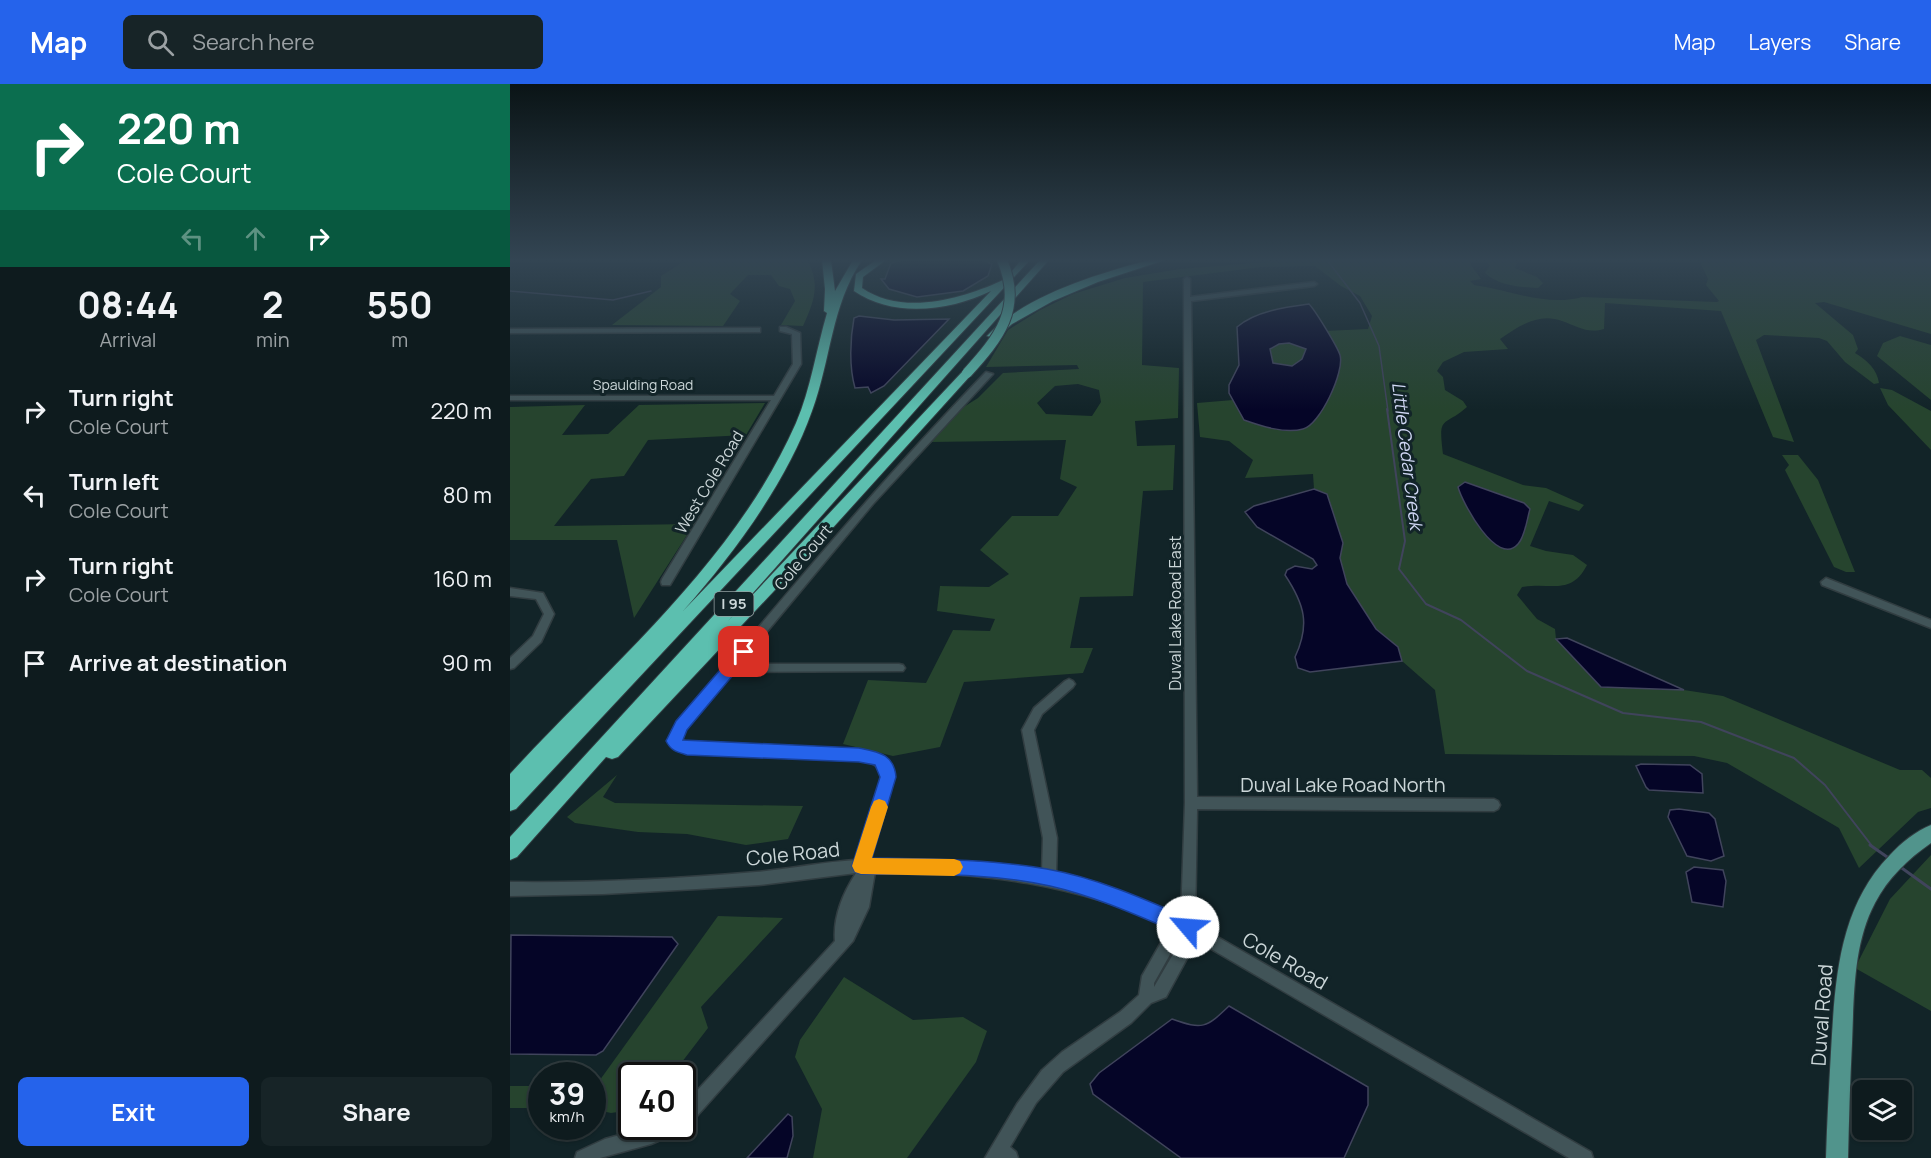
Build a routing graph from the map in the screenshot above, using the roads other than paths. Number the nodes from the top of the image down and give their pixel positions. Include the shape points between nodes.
1 (829, 310) edge
2 (835, 310) edge
3 (979, 310) edge
4 (1000, 310) edge
5 (1009, 310) edge
6 (1031, 310) edge
7 (1188, 310) edge
8 (510, 330) edge
9 (757, 330) dead end
10 (783, 330) dead end
11 (827, 332) junction
12 (989, 374) dead end
13 (929, 390) junction
14 (510, 398) edge
15 (777, 398) junction
16 (666, 582) dead end
17 (1826, 582) dead end
18 (510, 592) edge
19 (1931, 624) edge
20 (510, 665) edge
21 (731, 668) junction
22 (899, 669) dead end
23 (1069, 684) dead end
24 (510, 786) edge
25 (510, 803) edge
26 (1191, 803) junction
27 (1494, 805) dead end
28 (539, 819) junction
29 (1931, 833) edge
30 (510, 850) edge
31 (865, 866) junction
32 (1049, 877) junction
33 (510, 889) edge
34 (1188, 927) junction
35 (1155, 967) junction
36 (1170, 975) junction
37 (1146, 998) junction
38 (696, 1105) edge
39 (636, 1140) edge
40 (1001, 1155) edge
41 (583, 1158) edge
42 (1586, 1158) edge
43 (1837, 1158) edge

1 - 11 highway
2 - 11 highway
3 - 25 highway, I 95
4 - 13 highway, I 95
5 - 28 highway, bridge via 993,342 967,374 642,722
6 - 13 highway via 995,333 948,379
7 - 26 street, Duval Lake Road East
8 - 9 street
10 - 15 street, West Cole Road via 796,333 797,364
11 - 24 highway via 811,401 799,429 742,525 673,612
12 - 21 street, Cole Court via 941,421
13 - 28 highway, I 95
14 - 15 street, Spaulding Road
15 - 16 street, West Cole Road
17 - 19 street
18 - 20 street via 539,596 549,614 537,639
21 - 22 street
21 - 31 street, Cole Court via 674,741 687,748 859,755 880,760 887,767 888,777
23 - 32 street via 1038,711 1028,730 1050,838
26 - 27 street, Duval Lake Road North
26 - 34 street, Duval Lake Road East
28 - 30 highway, I 95
29 - 43 main road, Duval Road via 1887,869 1857,920 1848,959
31 - 32 street, Cole Road via 980,868
31 - 33 street, Cole Road via 606,889
31 - 38 street via 869,883 840,932 842,944
32 - 34 street, Cole Road via 1125,900
34 - 35 street via 1172,937
34 - 36 street, Duval Lake Road East via 1186,946
34 - 42 street, Cole Road
35 - 36 street
35 - 37 street via 1147,981
36 - 37 street, Duval Lake Road East via 1161,992
37 - 40 street, Duval Lake Road East via 1134,1012 1052,1071
39 - 41 street via 606,1145

